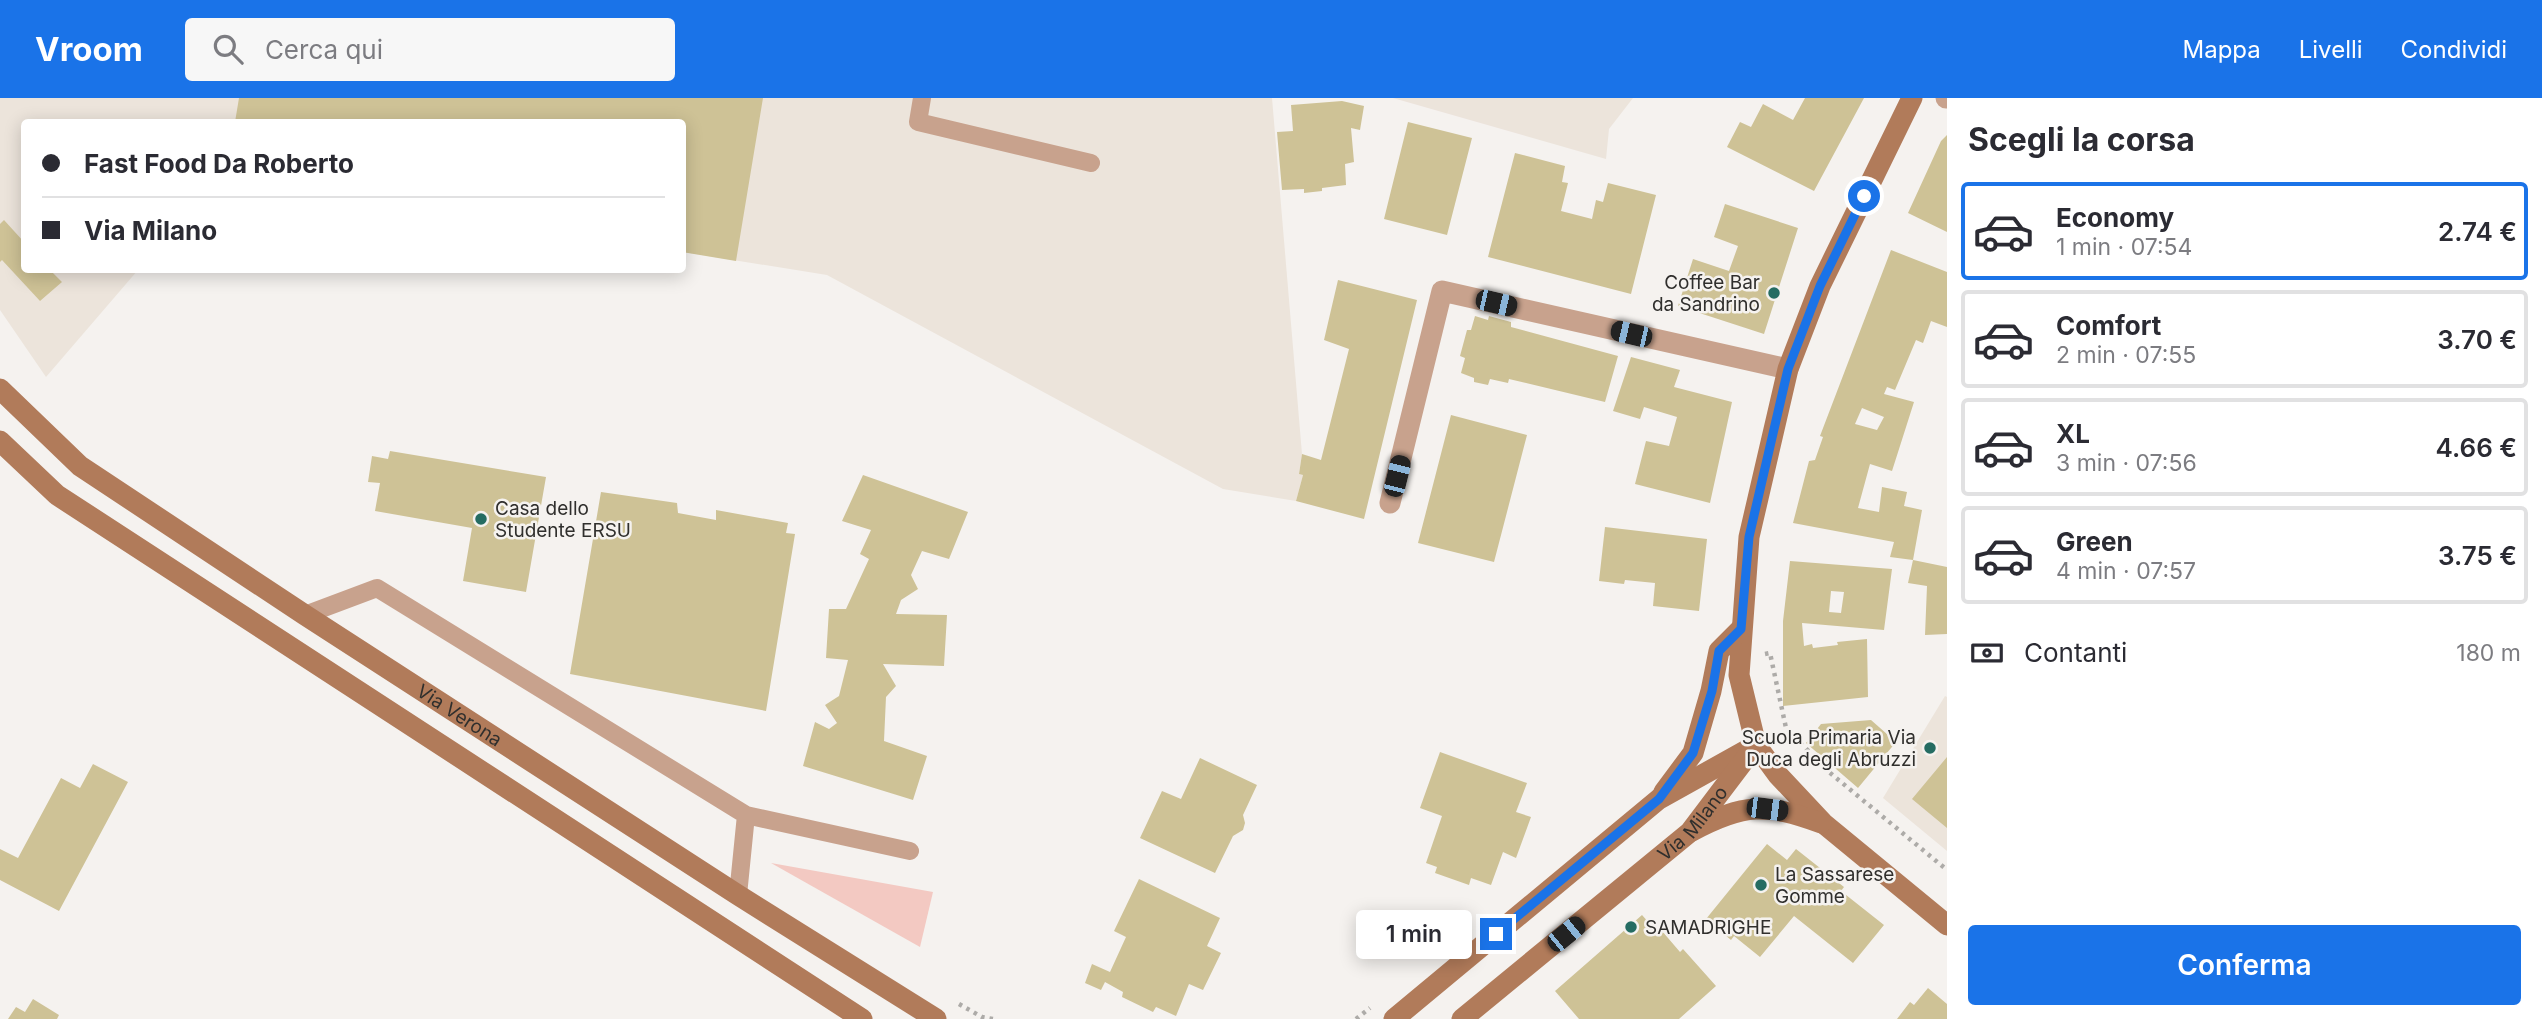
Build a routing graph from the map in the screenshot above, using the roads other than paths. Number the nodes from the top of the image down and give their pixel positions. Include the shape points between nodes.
1 (922, 98) edge
2 (1912, 98) edge
3 (1091, 163) dead end
4 (1788, 369) junction
5 (0, 388) edge
6 (0, 441) edge
7 (1390, 503) dead end
8 (304, 615) junction
9 (1741, 629) junction
10 (1756, 746) junction
11 (1659, 799) junction
12 (746, 815) junction
13 (1824, 823) junction
14 (1690, 832) junction
15 (910, 851) dead end
16 (738, 895) junction
17 (1947, 925) edge
18 (862, 1019) edge
19 (936, 1019) edge
20 (1394, 1019) edge
21 (1462, 1019) edge

1 - 3 lane via 918,122
2 - 4 main road via 1820,286
4 - 7 street via 1442,291
4 - 9 main road via 1749,537
5 - 8 main road, Via Verona via 80,466
6 - 18 main road, Via Verona via 57,495
8 - 12 lane via 377,588
8 - 16 main road, Via Verona
9 - 10 main road via 1739,675
9 - 11 main road via 1719,651 1693,753
10 - 11 main road, Via Milano
10 - 13 main road
10 - 14 main road, Via Milano
11 - 20 main road, Via Milano
12 - 15 lane
12 - 16 lane
13 - 14 main road via 1784,811 1751,808 1722,815
13 - 17 main road
14 - 21 main road, Via Milano
16 - 19 main road, Via Verona

